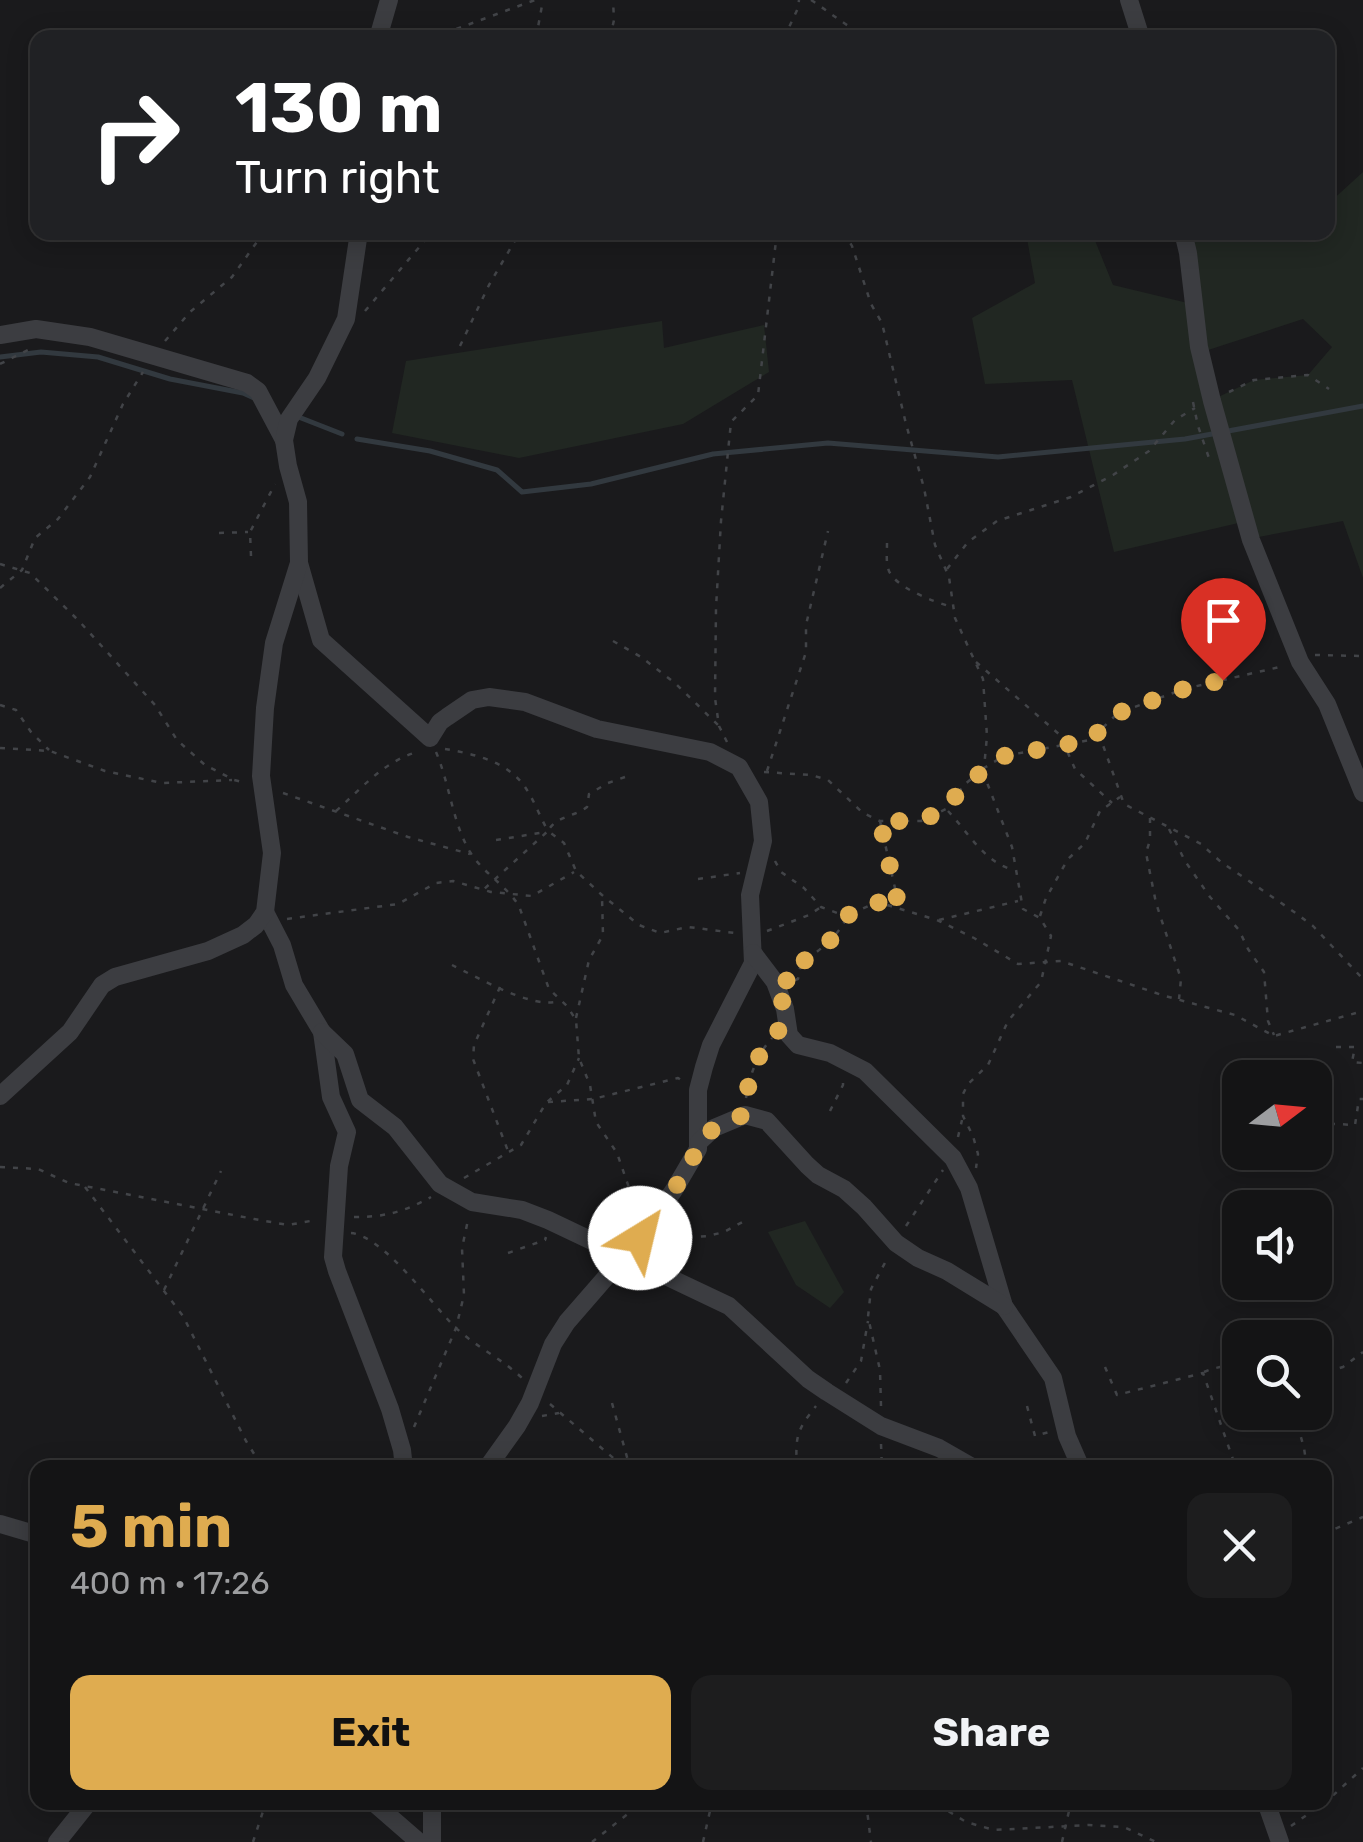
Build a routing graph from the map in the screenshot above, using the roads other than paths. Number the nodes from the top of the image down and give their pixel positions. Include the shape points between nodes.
1 (390, 0) edge
2 (1129, 0) edge
3 (381, 30) edge
4 (1138, 30) edge
5 (358, 240) edge
6 (1185, 240) edge
7 (0, 334) edge
8 (284, 440) junction
9 (299, 563) junction
10 (1363, 792) edge
11 (267, 917) junction
12 (753, 945) junction
13 (322, 1032) junction
14 (0, 1096) edge
15 (700, 1142) junction
16 (624, 1256) junction
17 (1004, 1306) junction
18 (403, 1459) edge
19 (493, 1460) edge
20 (960, 1460) edge
21 (1078, 1460) edge
22 (0, 1524) edge
23 (30, 1533) edge
24 (83, 1810) edge
25 (382, 1810) edge
26 (432, 1810) edge
27 (1269, 1810) edge
28 (1279, 1839) edge
29 (57, 1842) edge
30 (419, 1842) edge
31 (432, 1842) edge

1 - 3 street
2 - 4 street
5 - 8 street via 346,319 318,378 289,418
6 - 10 street via 1199,347 1251,540
7 - 8 street via 36,328 90,338 247,383
8 - 9 street via 298,502
9 - 11 street via 274,643 265,708 261,776 272,852
9 - 12 street via 321,640 432,743 440,722 472,700 489,697 710,752 740,767 759,802 762,841 750,895
11 - 13 street
11 - 14 street via 208,951 115,976 70,1032
12 - 15 street via 746,980 711,1045 698,1090
12 - 17 street via 798,1045 865,1071 953,1158 969,1188
13 - 16 street via 345,1054 360,1100 395,1127 440,1184 472,1202 548,1220
13 - 18 street via 331,1097 347,1132 338,1166 336,1271
15 - 16 street via 647,1239
15 - 17 street via 745,1114 767,1121 896,1244
16 - 19 street via 567,1322 517,1426
16 - 20 street via 729,1306 808,1379 880,1426
17 - 21 street via 1052,1378
22 - 23 street
24 - 29 street
25 - 30 street
26 - 31 street
27 - 28 street

